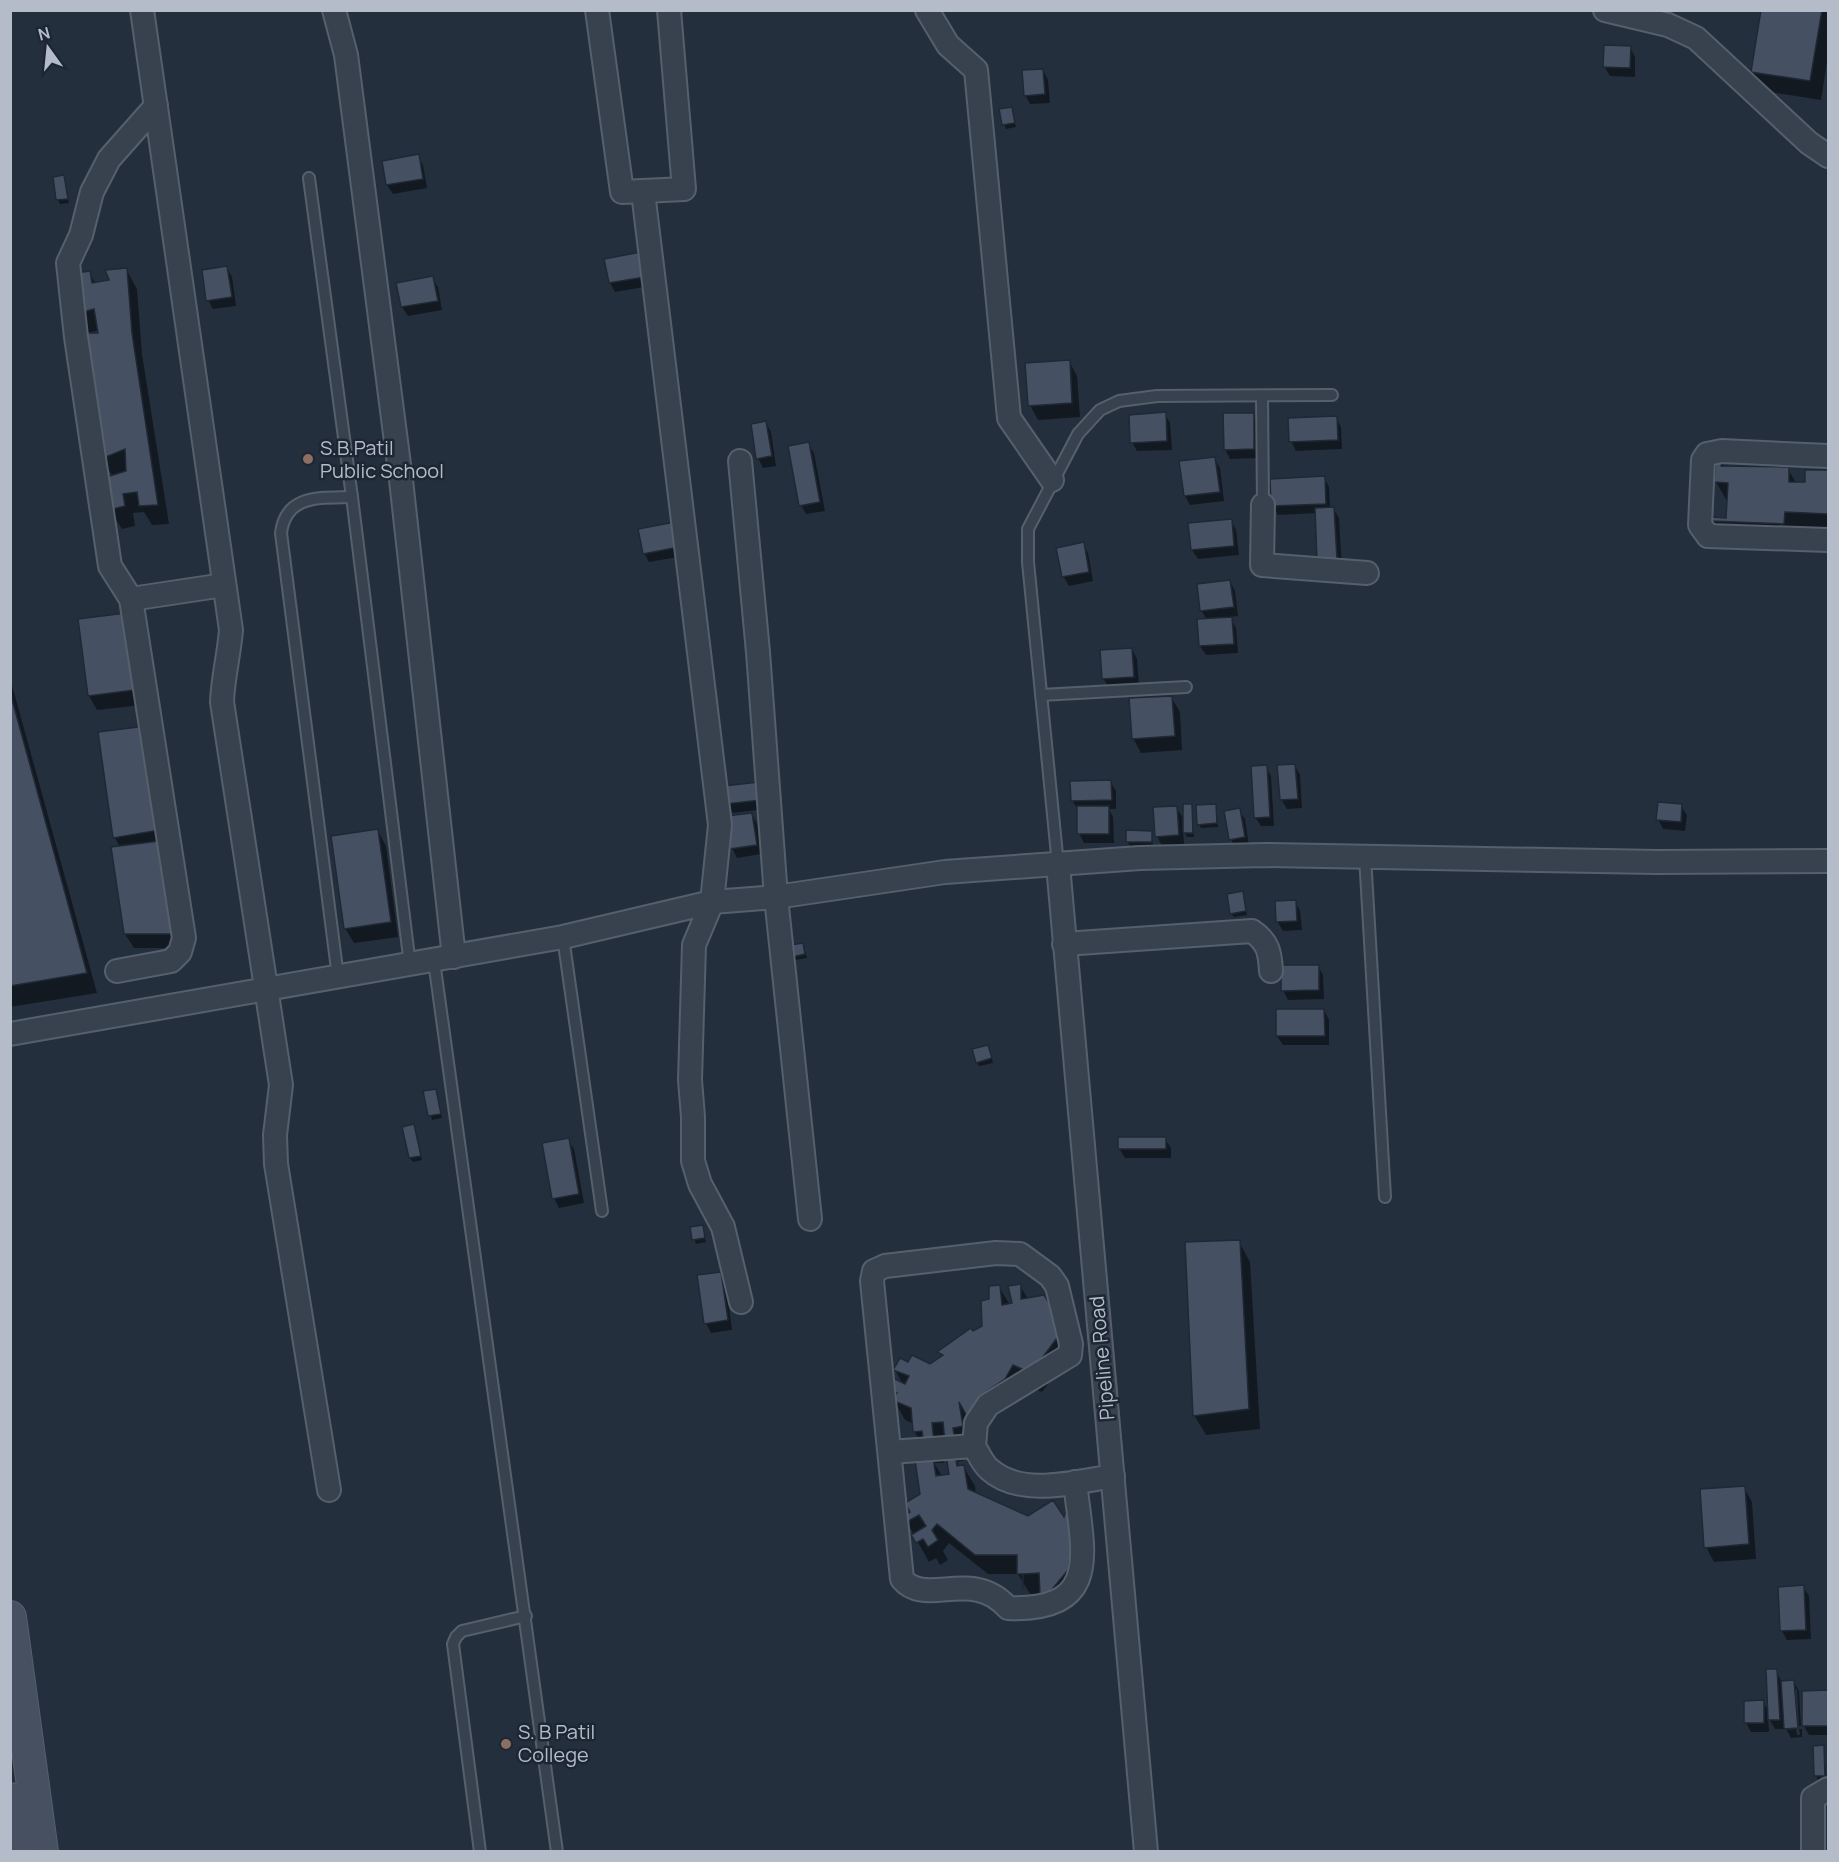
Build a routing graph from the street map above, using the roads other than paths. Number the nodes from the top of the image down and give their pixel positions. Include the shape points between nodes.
1 (142, 10) edge
2 (334, 10) edge
3 (597, 10) edge
4 (669, 10) edge
5 (927, 10) edge
6 (1605, 10) edge
7 (156, 106) junction
8 (1828, 156) edge
9 (309, 178) dead end
10 (644, 192) junction
11 (1332, 395) dead end
12 (1262, 396) junction
13 (1828, 456) edge
14 (740, 461) dead end
15 (1052, 480) junction
16 (352, 497) junction
17 (1263, 505) joint
18 (1828, 540) edge
19 (1367, 573) dead end
20 (224, 585) junction
21 (131, 599) junction
22 (1186, 687) dead end
23 (1041, 695) junction
24 (1365, 856) junction
25 (1828, 861) edge
26 (1058, 866) junction
27 (776, 897) junction
28 (712, 902) junction
29 (563, 936) junction
30 (1064, 944) junction
31 (444, 959) junction
32 (410, 965) junction
33 (117, 971) dead end
34 (1270, 971) dead end
35 (338, 977) junction
36 (267, 990) junction
37 (10, 1034) edge
38 (1385, 1197) dead end
39 (602, 1211) dead end
40 (810, 1219) dead end
41 (741, 1302) dead end
42 (974, 1446) junction
43 (890, 1452) junction
44 (1113, 1476) junction
45 (1075, 1482) junction
46 (329, 1490) dead end
47 (526, 1616) junction
48 (10, 1617) edge
49 (1828, 1789) edge
50 (10, 1799) edge
51 (17, 1851) edge
52 (42, 1851) edge
53 (480, 1851) edge
54 (557, 1851) edge
55 (1146, 1851) edge
56 (1813, 1851) edge

1 - 7 street
2 - 31 street via 346,55 395,432
3 - 10 street via 622,192
4 - 10 street via 684,189
5 - 15 street via 948,45 976,70 1009,418
6 - 8 street via 1668,25 1696,38
7 - 20 street
7 - 21 street via 109,159 92,192 81,235 68,263 110,566
9 - 16 lane
10 - 28 street via 720,825
11 - 12 lane
12 - 15 lane via 1157,396 1119,401 1100,410 1078,434
12 - 17 lane
13 - 18 street via 1722,451 1707,454 1703,460 1700,525 1708,536
14 - 27 street
15 - 23 lane via 1028,529
16 - 32 lane
16 - 35 lane via 307,500 292,506 283,518 281,533
17 - 19 street via 1262,565
20 - 21 street
20 - 36 street via 231,630 222,702
21 - 33 street via 184,938 180,952 171,961
22 - 23 lane
23 - 26 lane
24 - 25 street
24 - 26 street via 1195,856
24 - 38 lane
26 - 27 street via 945,872
26 - 30 street, Pipeline Road
27 - 28 street
27 - 40 street
28 - 29 street
28 - 41 street via 694,945 690,1080 693,1161 700,1184 723,1227
29 - 31 street
29 - 39 lane
30 - 34 street via 1252,931 1270,950
30 - 44 street, Pipeline Road
31 - 32 street
31 - 47 lane
32 - 35 street
35 - 36 street
36 - 37 street
36 - 46 street via 281,1086 276,1164
42 - 43 street
42 - 43 street via 976,1423 988,1405 1070,1355 1071,1344 1057,1286 1020,1254 985,1254 874,1270
42 - 45 street via 989,1469 1017,1484
43 - 45 street via 902,1579 909,1587 924,1590 973,1587 998,1596 1008,1608 1027,1609 1057,1601 1074,1588 1082,1572
44 - 45 street
44 - 55 street, Pipeline Road
47 - 53 lane via 462,1631 453,1644
47 - 54 lane
48 - 52 street
49 - 56 street via 1813,1798
50 - 51 street

